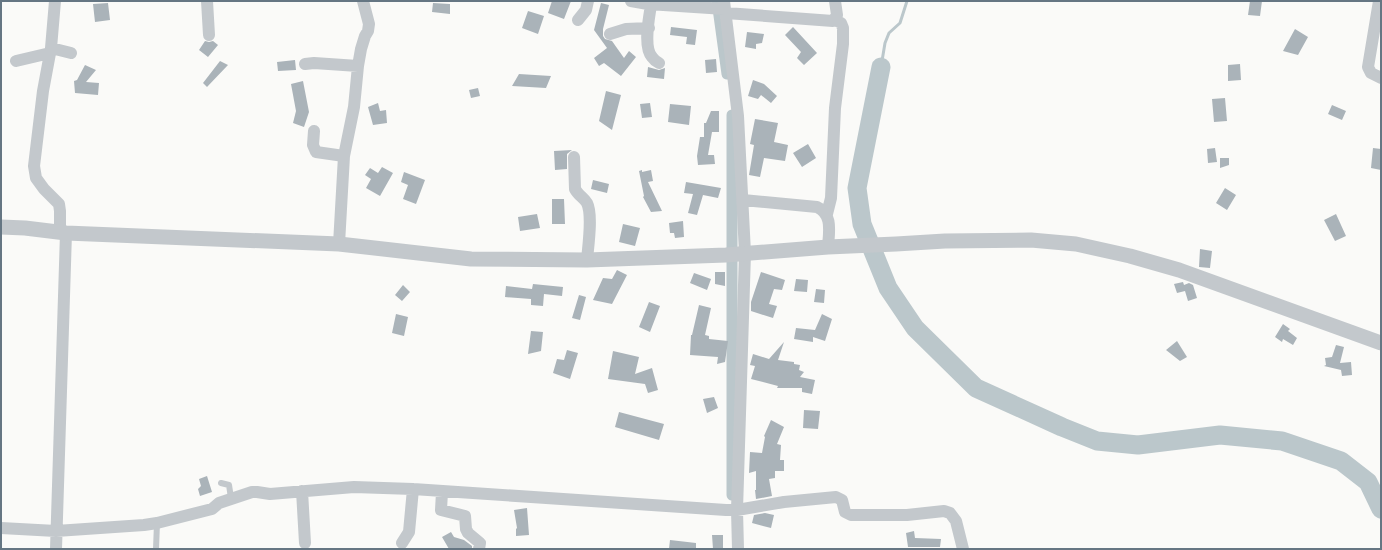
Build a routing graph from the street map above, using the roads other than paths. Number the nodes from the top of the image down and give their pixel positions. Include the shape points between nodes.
1 (55, 1) edge
2 (207, 1) edge
3 (363, 1) edge
4 (588, 1) edge
5 (631, 1) edge
6 (835, 1) edge
7 (1379, 1) edge
8 (651, 5) junction
9 (725, 8) edge
10 (578, 20) dead end
11 (836, 20) junction
12 (648, 28) junction
13 (610, 34) dead end
14 (209, 35) dead end
15 (50, 51) junction
16 (71, 53) dead end
17 (16, 61) dead end
18 (659, 63) dead end
19 (305, 64) dead end
20 (358, 66) junction
21 (1381, 78) edge
22 (314, 131) dead end
23 (344, 156) junction
24 (574, 157) dead end
25 (742, 200) junction
26 (827, 214) junction
27 (1, 227) edge
28 (63, 232) junction
29 (339, 244) junction
30 (828, 247) junction
31 (737, 254) junction
32 (587, 260) junction
33 (1381, 343) edge
34 (220, 483) dead end
35 (413, 489) junction
36 (302, 491) junction
37 (442, 492) junction
38 (231, 498) junction
39 (732, 510) junction
40 (157, 523) junction
41 (1, 528) edge
42 (56, 531) junction
43 (304, 543) dead end
44 (402, 543) dead end
45 (56, 549) edge
46 (156, 549) edge
47 (480, 549) edge
48 (738, 549) edge
49 (963, 549) edge

1 - 15 street
2 - 14 street
3 - 20 street via 369,24
4 - 10 street via 586,10
5 - 8 street
6 - 11 street
7 - 21 street via 1368,67 1371,73
8 - 9 street
8 - 12 street
9 - 11 street via 828,22
9 - 25 street via 738,116
11 - 26 street via 843,28 843,44 835,108 831,198
12 - 13 street via 626,29
12 - 18 street via 650,53
15 - 16 street
15 - 17 street
15 - 28 street via 34,166 36,178 59,204
19 - 20 street
20 - 23 street via 354,107
22 - 23 street via 313,145 316,152
23 - 29 street
24 - 32 street via 575,189 587,202 590,216
25 - 26 street via 817,207
25 - 31 street
26 - 30 street
27 - 28 street
28 - 29 street
28 - 42 street
29 - 32 street via 471,259
30 - 31 street
30 - 33 street via 945,240 1031,240 1076,244 1179,270
31 - 32 street
31 - 39 street
34 - 38 lane via 229,485
35 - 36 street via 354,487
35 - 37 street
35 - 44 street via 409,532
36 - 38 street via 270,494 257,492
36 - 43 street
37 - 39 street
37 - 47 street via 441,510 465,516 466,529 478,541
38 - 40 street via 212,508
39 - 48 street
39 - 49 street via 836,497 842,500 845,512 851,515 950,512
40 - 42 street
40 - 46 lane
41 - 42 street
42 - 45 street

